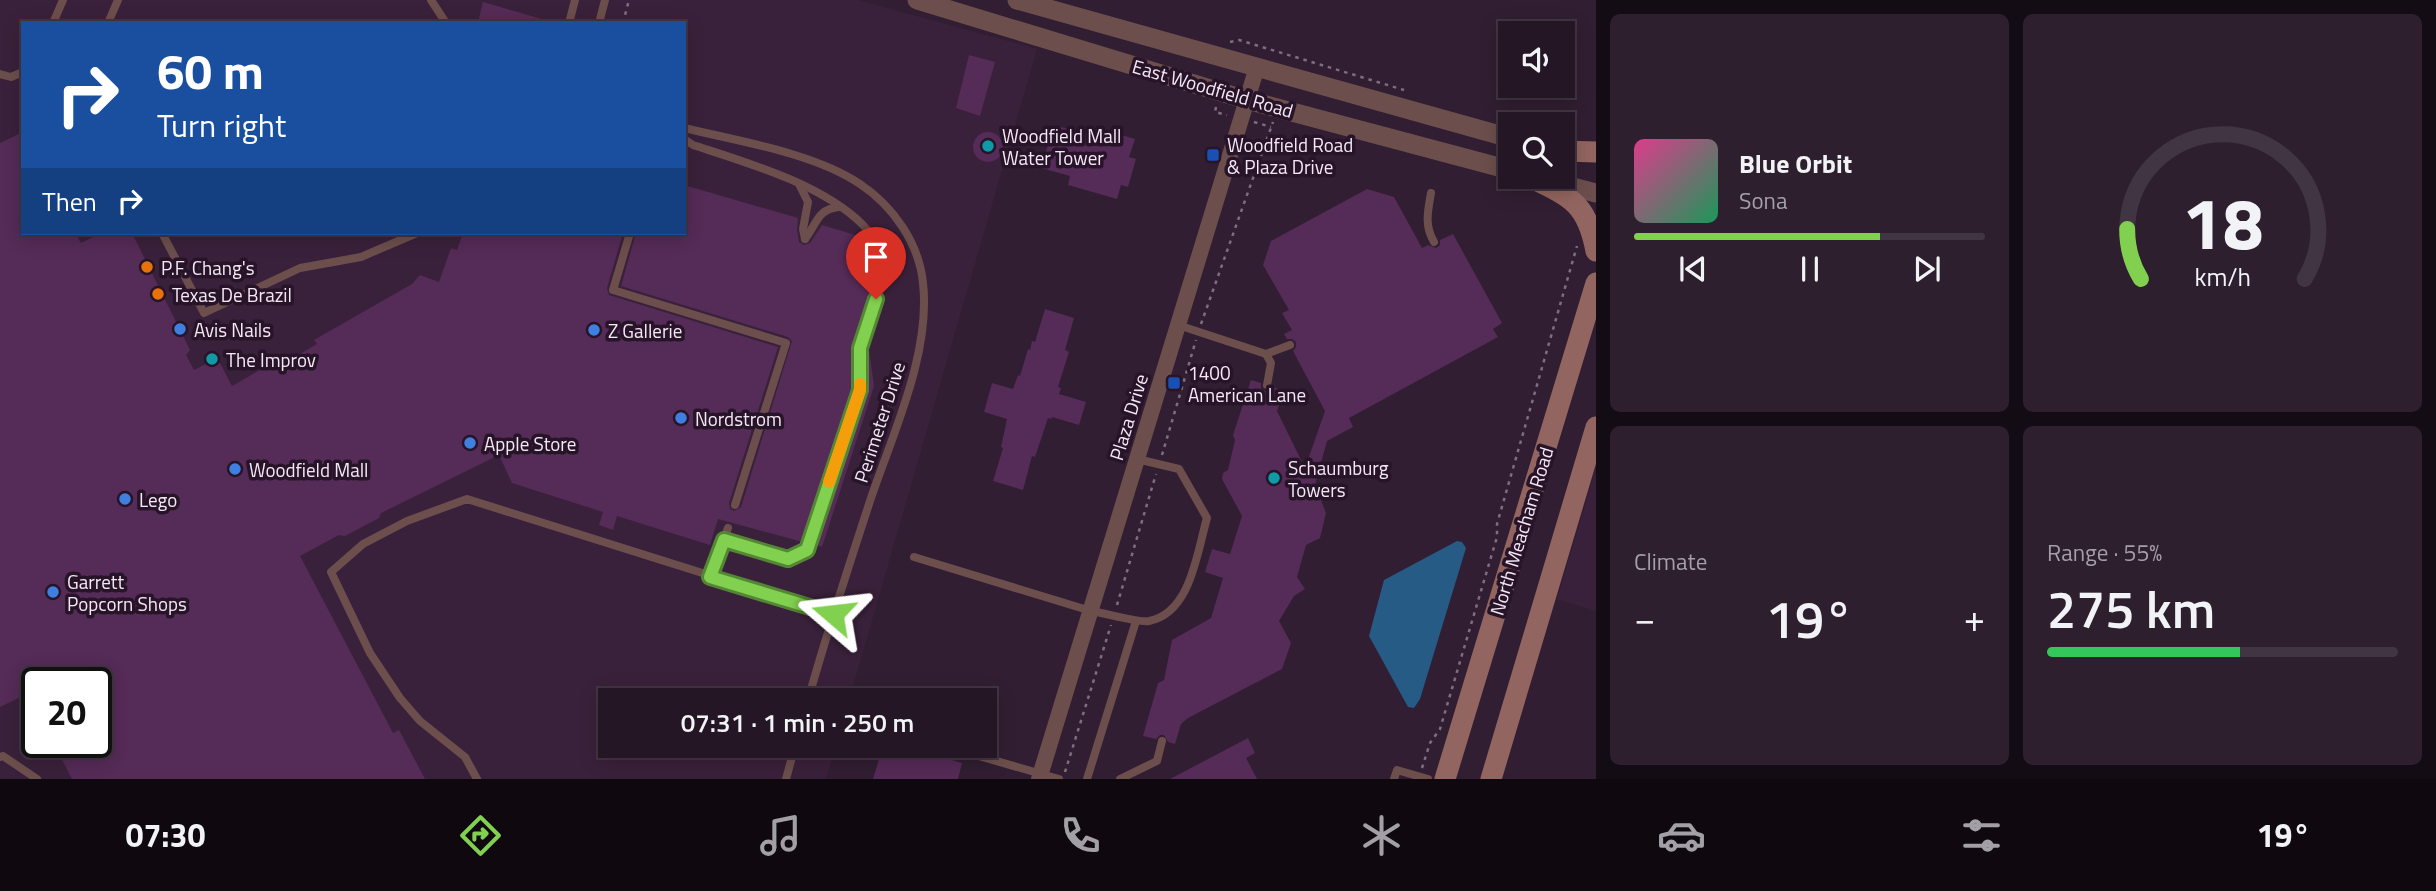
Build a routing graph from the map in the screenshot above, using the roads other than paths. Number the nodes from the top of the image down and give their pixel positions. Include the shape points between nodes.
1 (62, 0) edge
2 (118, 0) edge
3 (431, 0) edge
4 (575, 0) edge
5 (605, 0) edge
6 (917, 0) edge
7 (1017, 0) edge
8 (54, 21) edge
9 (109, 21) edge
10 (445, 21) edge
11 (570, 21) edge
12 (600, 21) edge
13 (1257, 67) junction
14 (21, 73) edge
15 (0, 74) edge
16 (1247, 100) junction
17 (686, 128) edge
18 (1498, 135) edge
19 (686, 140) edge
20 (1575, 152) edge
21 (1596, 152) edge
22 (1575, 156) edge
23 (1596, 163) edge
24 (1498, 167) edge
25 (799, 184) junction
26 (1575, 187) edge
27 (1553, 189) edge
28 (1432, 193) dead end
29 (1596, 193) edge
30 (839, 207) junction
31 (163, 235) edge
32 (412, 235) edge
33 (629, 235) edge
34 (1434, 242) dead end
35 (1586, 248) edge
36 (1596, 283) edge
37 (1178, 325) junction
38 (1290, 345) dead end
39 (1266, 354) junction
40 (1267, 385) dead end
41 (1594, 440) edge
42 (1137, 459) junction
43 (735, 505) dead end
44 (727, 528) dead end
45 (724, 540) junction
46 (914, 557) dead end
47 (710, 577) junction
48 (1091, 611) junction
49 (833, 614) junction
50 (1136, 621) junction
51 (811, 688) edge
52 (1162, 741) dead end
53 (0, 757) edge
54 (792, 758) edge
55 (982, 758) edge
56 (1040, 776) edge
57 (1424, 778) edge
58 (37, 779) edge
59 (477, 779) edge
60 (786, 779) edge
61 (1061, 779) edge
62 (1087, 779) edge
63 (1120, 779) edge
64 (1394, 779) edge
65 (1445, 779) edge
66 (1491, 779) edge

1 - 8 lane
2 - 9 lane
3 - 10 lane
4 - 11 lane
5 - 12 lane
6 - 16 street, East Woodfield Road
7 - 13 street, East Woodfield Road
13 - 16 street, Plaza Drive
13 - 18 street, East Woodfield Road
14 - 15 lane via 11,77
16 - 24 street, East Woodfield Road
16 - 37 street, Plaza Drive
17 - 49 lane, Perimeter Drive via 821,162 861,184 895,216 913,242 923,282 924,314 915,369
19 - 25 lane
20 - 21 main road
22 - 23 street
25 - 30 lane
25 - 30 lane via 808,202 805,239 819,214
26 - 29 street
27 - 35 main road via 1584,212 1591,225
28 - 34 lane via 1426,217
30 - 45 lane via 864,226 883,257 876,299 860,348 860,390 807,550 788,559
31 - 32 lane via 204,313 300,268 361,257
33 - 43 lane via 613,290 786,343
36 - 65 main road, North Meacham Road
37 - 39 lane
37 - 42 street, Plaza Drive
38 - 39 lane
39 - 40 lane via 1270,363
41 - 66 main road
42 - 48 street, Plaza Drive
42 - 50 lane via 1179,470 1207,518 1179,604 1150,621
44 - 45 lane
45 - 47 lane
46 - 48 lane
47 - 49 lane
47 - 59 lane via 467,499 407,521 363,544 331,572 350,614 400,698 420,721 465,757
48 - 50 lane
48 - 56 street, Plaza Drive
49 - 51 lane, Perimeter Drive
50 - 62 lane
52 - 63 lane via 1157,761
53 - 58 lane
54 - 60 lane
55 - 56 lane
56 - 61 lane
57 - 64 lane via 1396,770

